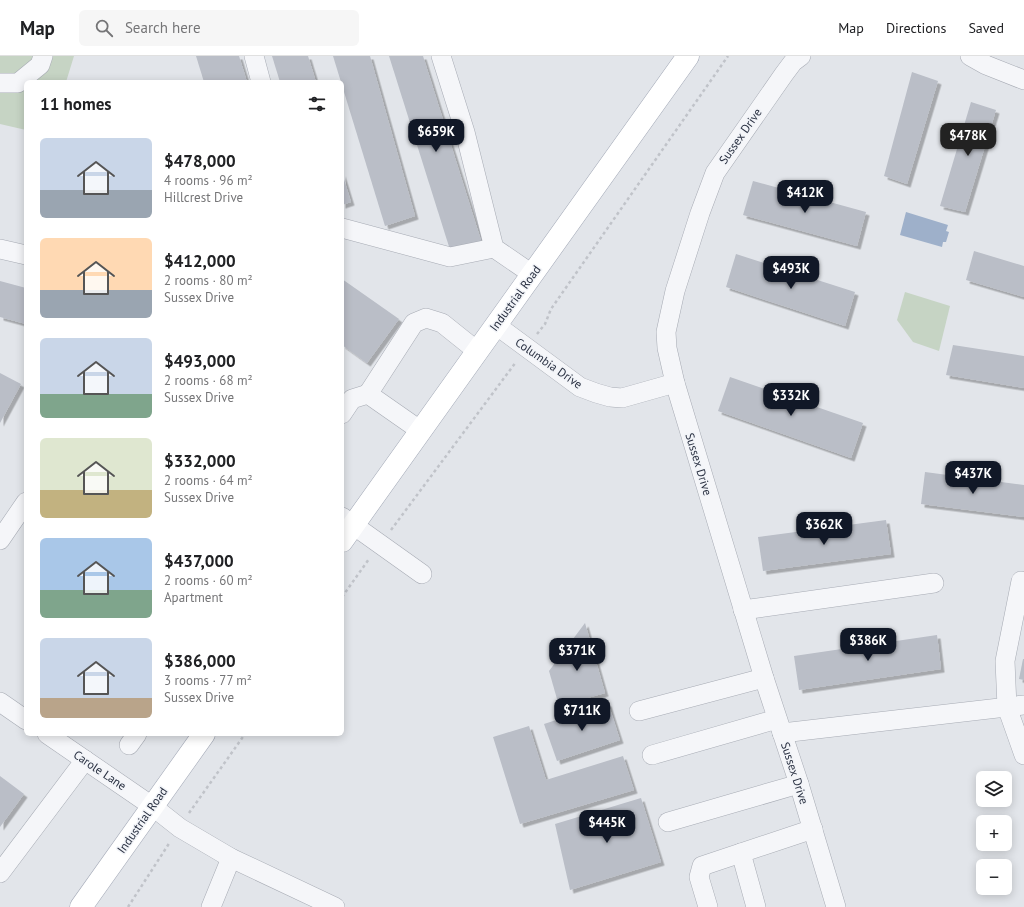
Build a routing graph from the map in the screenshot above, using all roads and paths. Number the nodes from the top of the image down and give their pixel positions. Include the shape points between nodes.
1 (43, 56) edge
2 (254, 56) edge
3 (441, 56) edge
4 (688, 56) edge
5 (728, 56) edge
6 (801, 56) edge
7 (970, 56) edge
8 (260, 80) edge
9 (1024, 80) edge
10 (0, 83) edge
11 (344, 229) edge
12 (494, 248) junction
13 (0, 249) edge
14 (24, 255) edge
15 (532, 274) junction
16 (545, 324) dead end
17 (496, 325) junction
18 (478, 351) junction
19 (509, 371) dead end
20 (675, 383) junction
21 (368, 394) junction
22 (344, 411) edge
23 (421, 431) junction
24 (24, 505) edge
25 (401, 515) dead end
26 (346, 528) edge
27 (0, 540) edge
28 (364, 567) dead end
29 (422, 574) dead end
30 (1021, 581) dead end
31 (934, 583) dead end
32 (344, 595) edge
33 (743, 610) junction
34 (764, 678) junction
35 (0, 702) edge
36 (1016, 706) edge
37 (640, 712) dead end
38 (24, 719) edge
39 (779, 726) junction
40 (50, 736) edge
41 (203, 736) edge
42 (244, 736) edge
43 (652, 755) dead end
44 (1024, 755) edge
45 (85, 760) junction
46 (799, 784) junction
47 (195, 804) dead end
48 (152, 806) junction
49 (668, 822) dead end
50 (813, 829) junction
51 (171, 841) dead end
52 (741, 853) junction
53 (231, 858) junction
54 (0, 873) edge
55 (834, 900) edge
56 (81, 907) edge
57 (128, 907) edge
58 (211, 907) edge
59 (335, 907) edge
60 (708, 907) edge
61 (756, 907) edge

1 - 10 street via 40,65 18,83
2 - 8 street
3 - 12 street via 465,132
4 - 15 main road, Industrial Road
5 - 16 path via 551,309
6 - 20 street, Sussex Drive via 784,74 715,173 675,291 666,332
7 - 9 street
11 - 12 street via 450,258
12 - 15 street
13 - 14 street
15 - 17 main road, Industrial Road
17 - 18 main road, Industrial Road
17 - 20 street, Columbia Drive via 580,386 596,393 622,398
18 - 21 street via 442,323 426,318 414,323
18 - 23 main road, Industrial Road
19 - 25 path
20 - 33 street, Sussex Drive
21 - 22 street via 352,399
21 - 23 street
23 - 26 main road, Industrial Road
24 - 27 street
26 - 29 street
28 - 32 path
30 - 36 street via 1005,661
31 - 33 street
33 - 34 street, Sussex Drive
34 - 37 street
34 - 39 street, Sussex Drive
35 - 38 street
36 - 39 street
36 - 44 street
39 - 43 street
39 - 46 street, Sussex Drive
40 - 45 street, Carole Lane
41 - 48 main road, Industrial Road
42 - 47 path
45 - 48 street, Carole Lane
45 - 54 street
46 - 49 street
46 - 50 street, Sussex Drive
48 - 53 street, Carole Lane via 180,828
48 - 56 main road, Industrial Road
50 - 52 street
50 - 55 street, Sussex Drive
51 - 57 path
52 - 60 street via 702,866 699,877
52 - 61 street
53 - 58 street
53 - 59 street, Carole Lane

